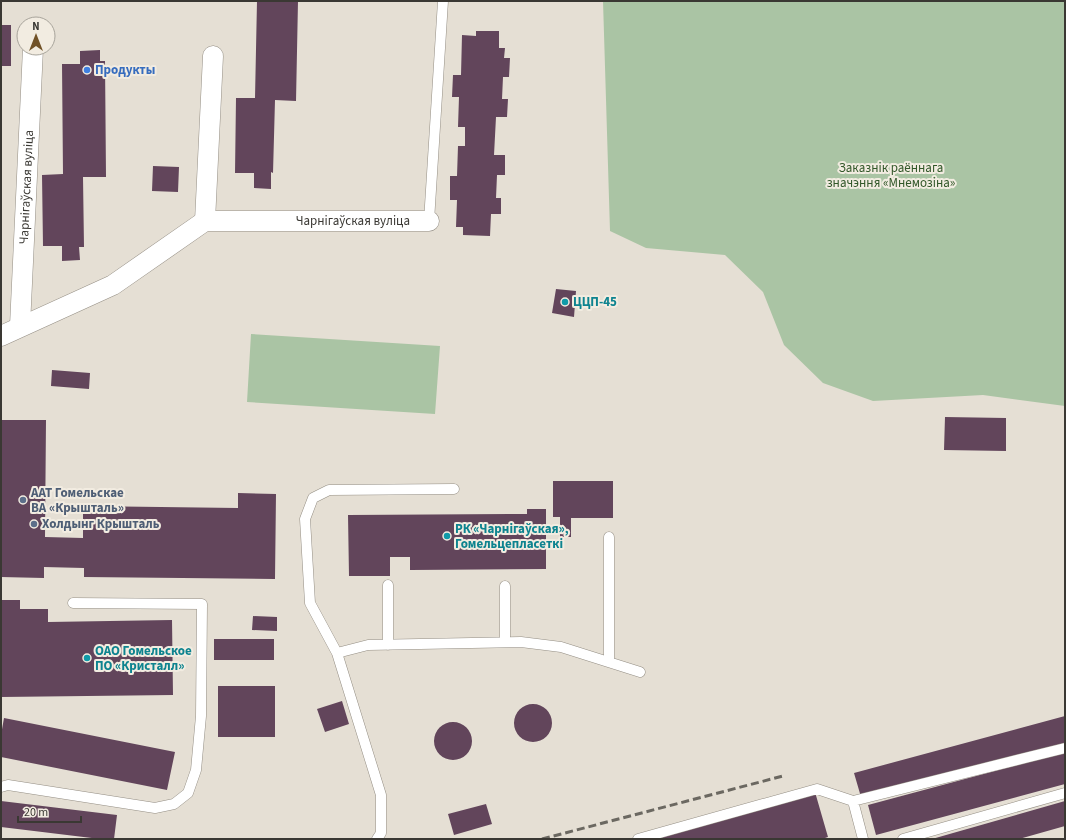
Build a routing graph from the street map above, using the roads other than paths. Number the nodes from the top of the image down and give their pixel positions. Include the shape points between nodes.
1 (443, 1) edge
2 (33, 56) edge
3 (213, 56) dead end
4 (205, 221) junction
5 (429, 221) joint
6 (20, 326) junction
7 (1, 336) edge
8 (454, 489) dead end
9 (609, 537) dead end
10 (388, 585) dead end
11 (505, 586) dead end
12 (73, 603) dead end
13 (505, 642) junction
14 (388, 645) junction
15 (337, 653) junction
16 (609, 662) junction
17 (640, 672) dead end
18 (1065, 748) edge
19 (1, 787) edge
20 (1065, 793) edge
21 (853, 800) junction
22 (377, 839) edge
23 (638, 839) edge
24 (862, 839) edge
25 (903, 839) edge

1 - 5 lane
2 - 6 street, Чарнігаўская вуліца
3 - 4 street
4 - 5 street, Чарнігаўская вуліца
4 - 6 street via 113,284
6 - 7 street
8 - 15 lane via 329,490 313,498 305,519 310,603
9 - 16 lane
10 - 14 lane
11 - 13 lane
12 - 19 lane via 202,604 201,716 196,770 188,793 174,804 155,808 8,785
13 - 14 lane
13 - 16 lane via 561,647
14 - 15 lane via 368,645
15 - 22 lane via 382,800 381,833
16 - 17 lane
18 - 21 lane
20 - 25 lane
21 - 23 lane via 817,789
21 - 24 lane

